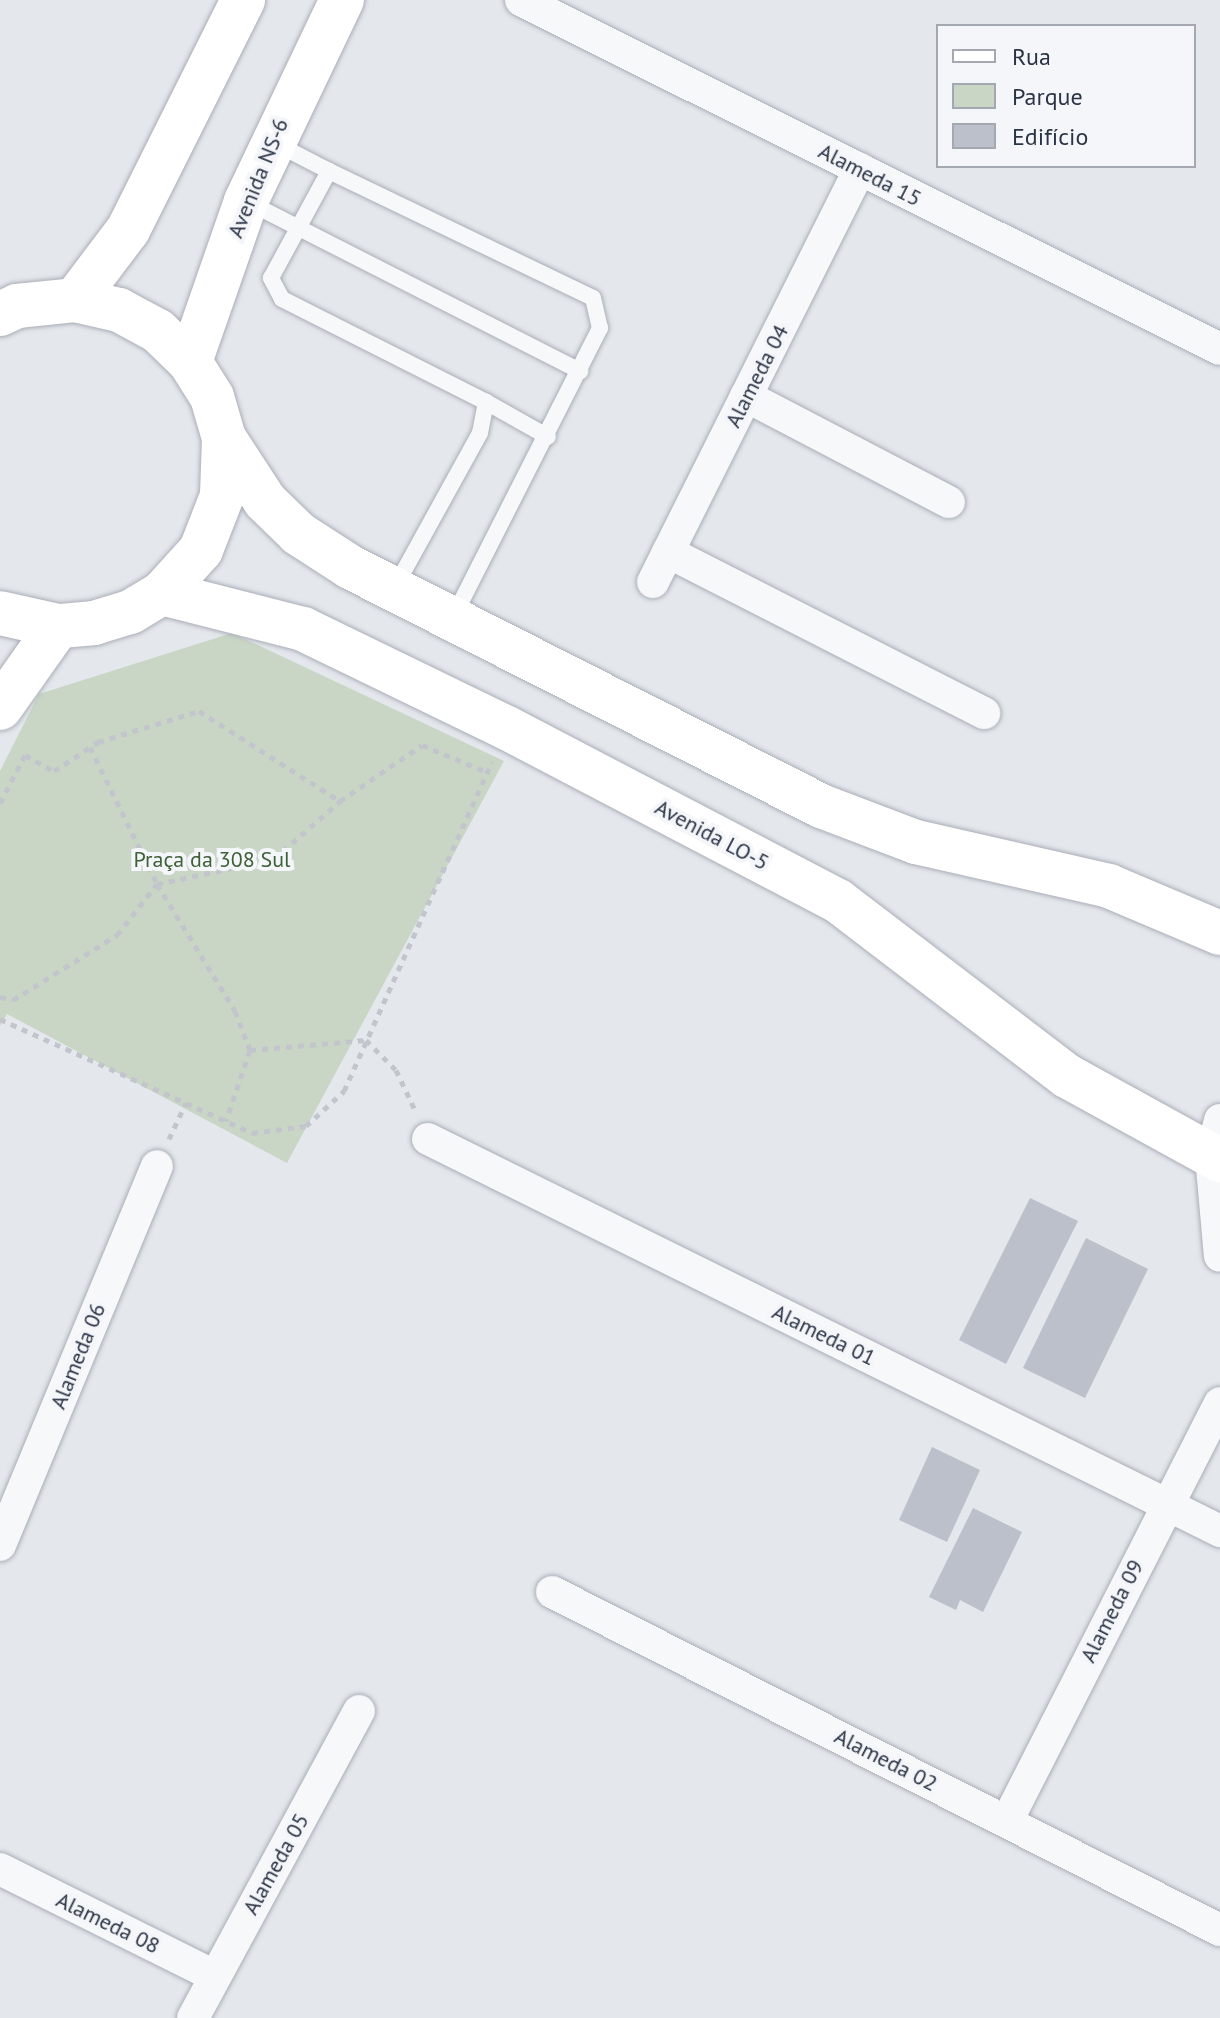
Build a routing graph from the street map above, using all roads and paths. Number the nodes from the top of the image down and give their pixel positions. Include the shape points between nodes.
1 (243, 0) edge
2 (342, 0) edge
3 (521, 0) edge
4 (272, 141) junction
5 (860, 169) junction
6 (329, 171) junction
7 (246, 201) junction
8 (300, 227) junction
9 (75, 300) junction
10 (0, 314) edge
11 (1220, 349) edge
12 (190, 362) junction
13 (580, 371) junction
14 (746, 396) junction
15 (486, 402) junction
16 (548, 437) junction
17 (224, 438) junction
18 (949, 502) dead end
19 (668, 552) junction
20 (653, 582) dead end
21 (394, 589) junction
22 (162, 593) junction
23 (0, 613) edge
24 (453, 618) junction
25 (58, 626) junction
26 (0, 708) edge
27 (984, 713) dead end
28 (507, 728) junction
29 (90, 747) junction
30 (487, 772) junction
31 (340, 801) junction
32 (0, 803) edge
33 (157, 884) junction
34 (1220, 933) edge
35 (0, 997) edge
36 (0, 1019) edge
37 (366, 1040) junction
38 (250, 1050) junction
39 (226, 1121) junction
40 (428, 1139) joint
41 (1217, 1145) edge
42 (157, 1166) dead end
43 (1220, 1256) edge
44 (1220, 1403) edge
45 (1166, 1504) junction
46 (1220, 1531) edge
47 (0, 1545) edge
48 (552, 1592) dead end
49 (359, 1711) dead end
50 (1007, 1821) junction
51 (0, 1869) edge
52 (1220, 1930) edge
53 (215, 1976) junction
54 (193, 2018) edge

1 - 9 main road via 128,230
2 - 4 main road, Avenida NS-6
3 - 5 street, Alameda 15
4 - 6 lane
4 - 7 main road, Avenida NS-6
5 - 11 street, Alameda 15
5 - 14 street, Alameda 04
6 - 8 lane
6 - 13 lane via 593,298 600,328
7 - 8 lane
7 - 12 main road, Avenida NS-6
8 - 13 lane
8 - 15 lane via 271,278 282,299
9 - 10 main road via 17,306
9 - 12 main road via 119,310 145,324
12 - 17 main road via 212,397
13 - 16 lane
14 - 18 street
14 - 19 street, Alameda 04
15 - 16 lane
15 - 21 lane via 480,433
16 - 24 lane
17 - 21 main road via 265,501 299,534
17 - 22 main road via 222,496 201,550
19 - 20 street, Alameda 04
19 - 27 street
21 - 24 main road
22 - 25 main road via 130,612
22 - 28 main road, Avenida LO-5 via 303,629
23 - 25 main road
24 - 34 main road via 821,806 916,842 1109,886
25 - 26 main road
28 - 30 path
28 - 41 main road, Avenida LO-5 via 838,901 1067,1076
29 - 31 path via 199,711
29 - 32 path via 54,771 25,755
29 - 33 path
30 - 31 path via 422,745
30 - 37 path
31 - 33 path via 274,859
33 - 35 path via 117,935 13,1000
33 - 38 path via 235,1011
36 - 39 path
37 - 38 path
37 - 39 path via 344,1091 306,1126 252,1133
37 - 40 path via 396,1070
38 - 39 path
40 - 45 street, Alameda 01
41 - 43 street
42 - 47 street, Alameda 06
44 - 45 street, Alameda 09
45 - 46 street, Alameda 01
45 - 50 street, Alameda 09
48 - 50 street, Alameda 02
49 - 53 street, Alameda 05
50 - 52 street, Alameda 02
51 - 53 street, Alameda 08
53 - 54 street, Alameda 05

